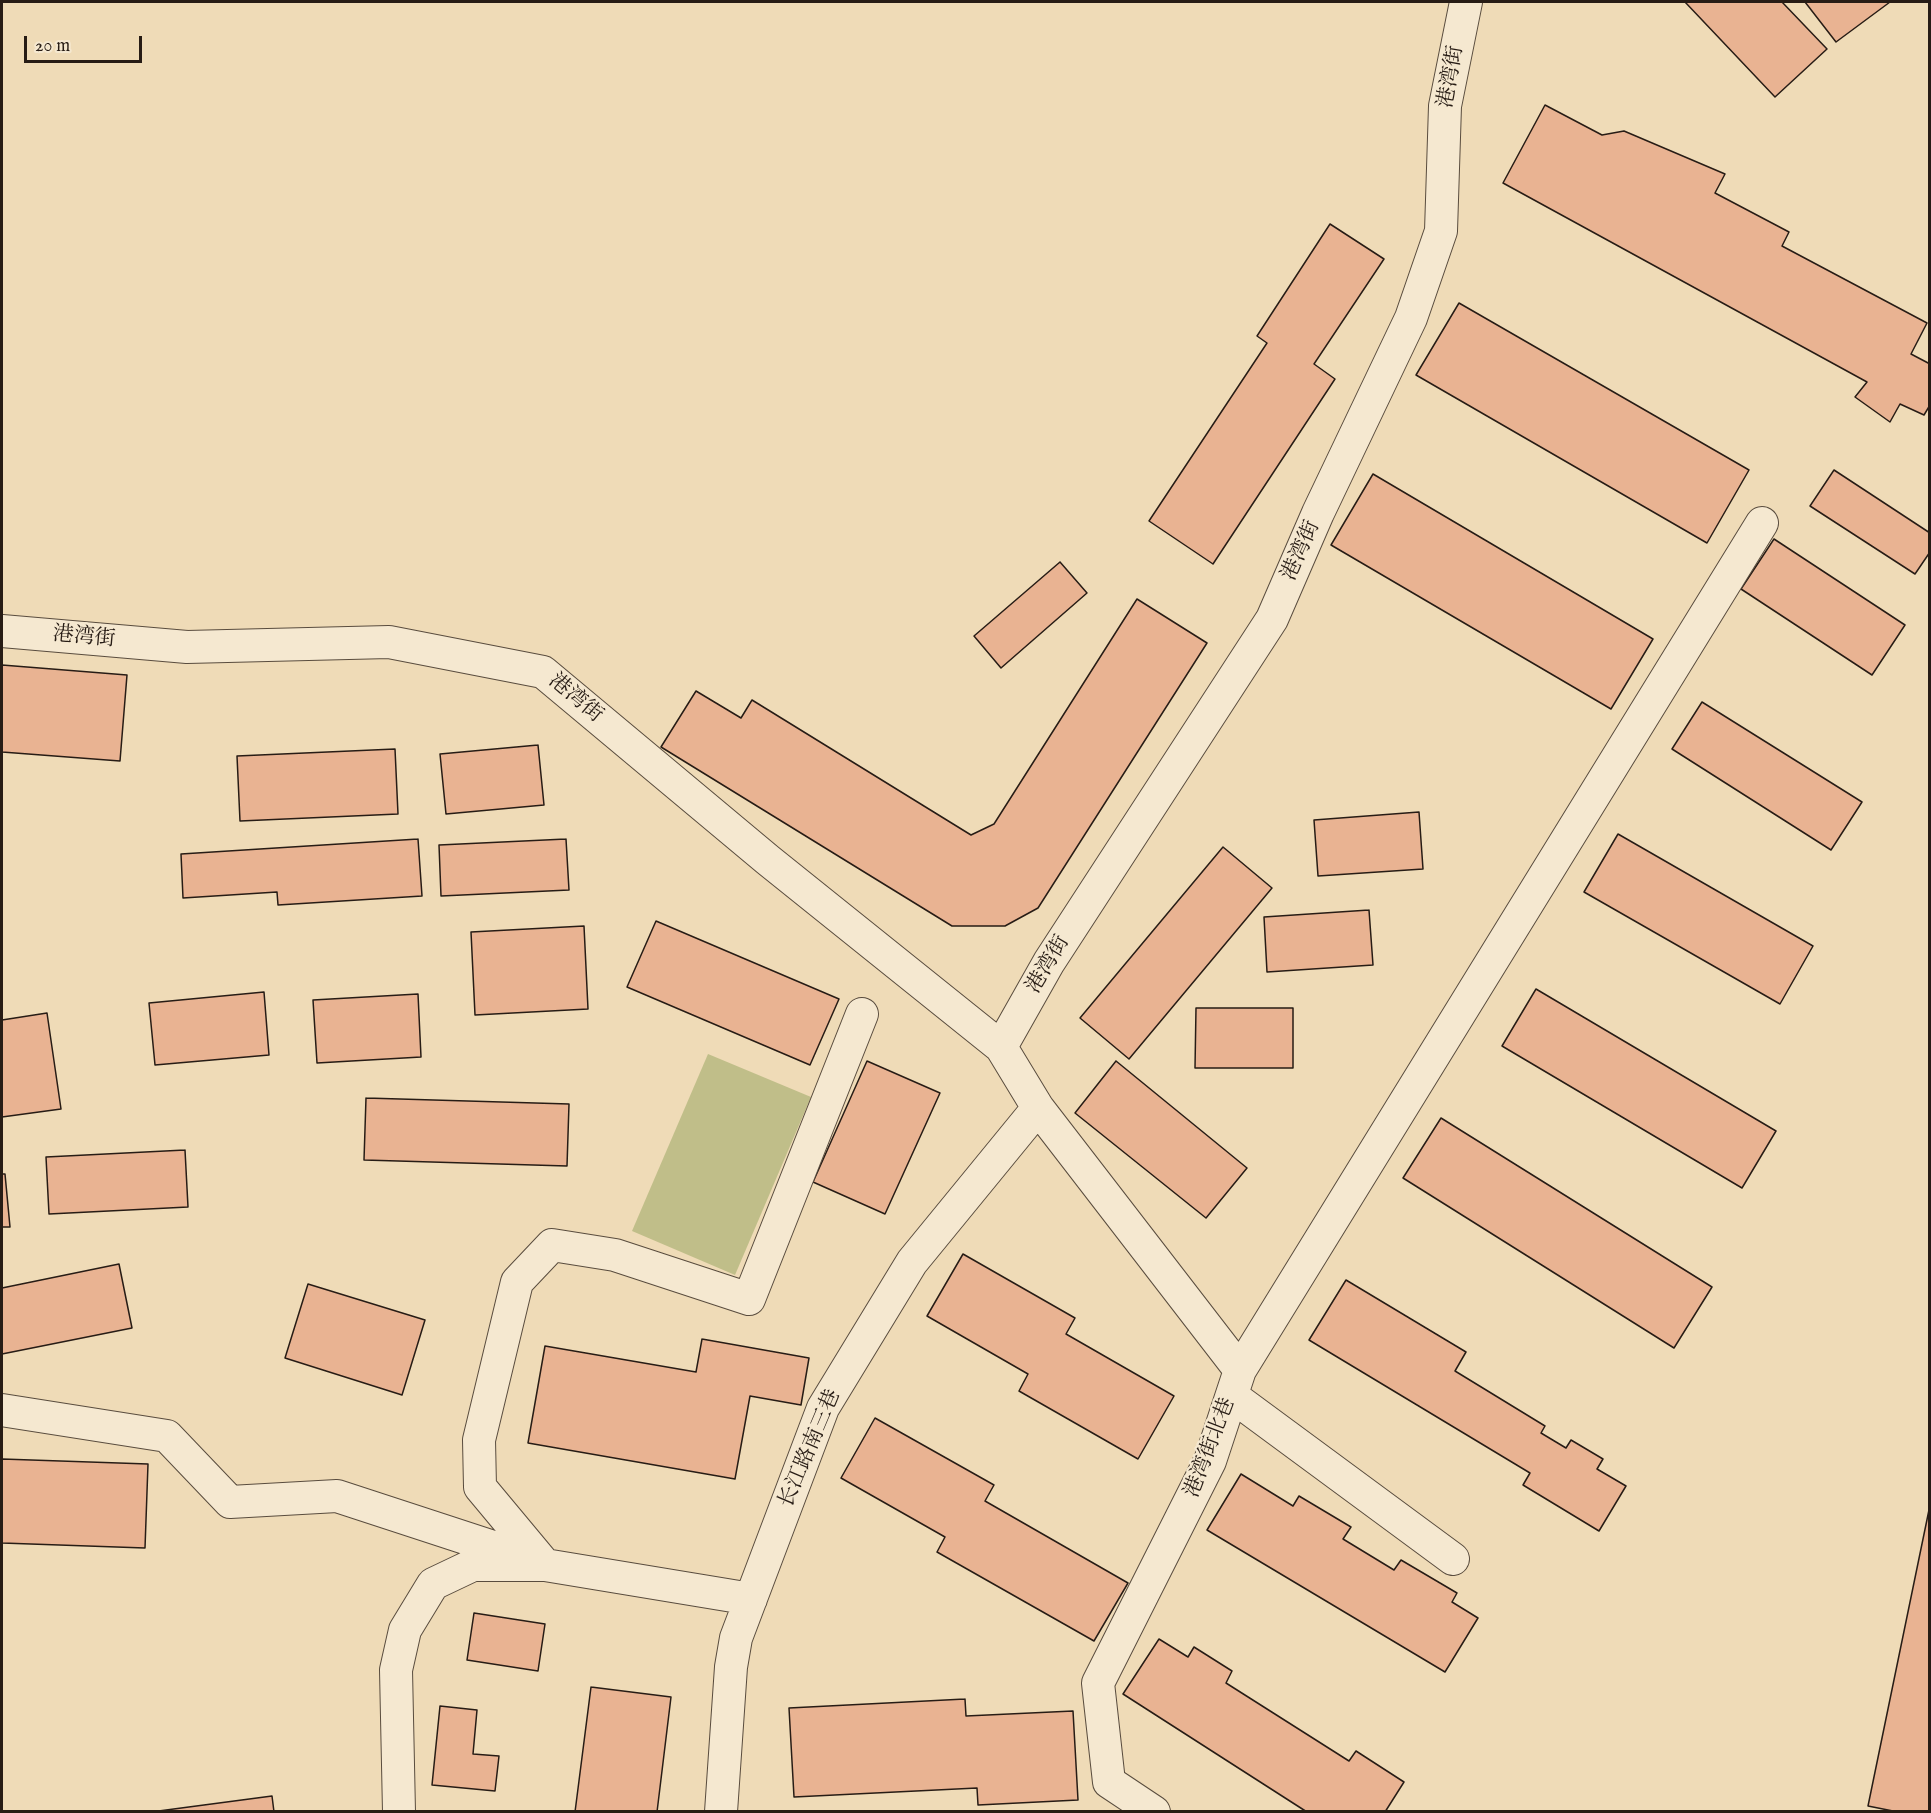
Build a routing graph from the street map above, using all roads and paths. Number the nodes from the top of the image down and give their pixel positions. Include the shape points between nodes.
1 (1466, 2) edge
2 (1762, 523) dead end
3 (2, 631) edge
4 (862, 1014) dead end
5 (1001, 1047) junction
6 (1038, 1108) junction
7 (1236, 1383) junction
8 (2, 1410) edge
9 (1453, 1559) dead end
10 (545, 1565) junction
11 (751, 1599) junction
12 (399, 1812) edge
13 (721, 1812) edge
14 (1154, 1812) edge

1 - 5 street, 港湾街 via 1445,105 1441,231 1411,318 1272,619 1049,962
2 - 7 street
3 - 5 street, 港湾街 via 187,648 389,642 543,672
4 - 10 street via 750,1299 615,1255 552,1245 517,1282 479,1440 480,1488
5 - 6 street, 港湾街
6 - 7 street, 港湾街北巷
6 - 11 street, 长江路南三巷 via 912,1262 823,1408
7 - 9 street
7 - 14 street, 港湾街北巷 via 1210,1461 1098,1683 1109,1782
8 - 10 street via 167,1436 230,1502 337,1496
10 - 11 street
10 - 12 street via 473,1565 434,1584 405,1630 396,1670
11 - 13 street, 长江路南三巷 via 736,1638 731,1667

